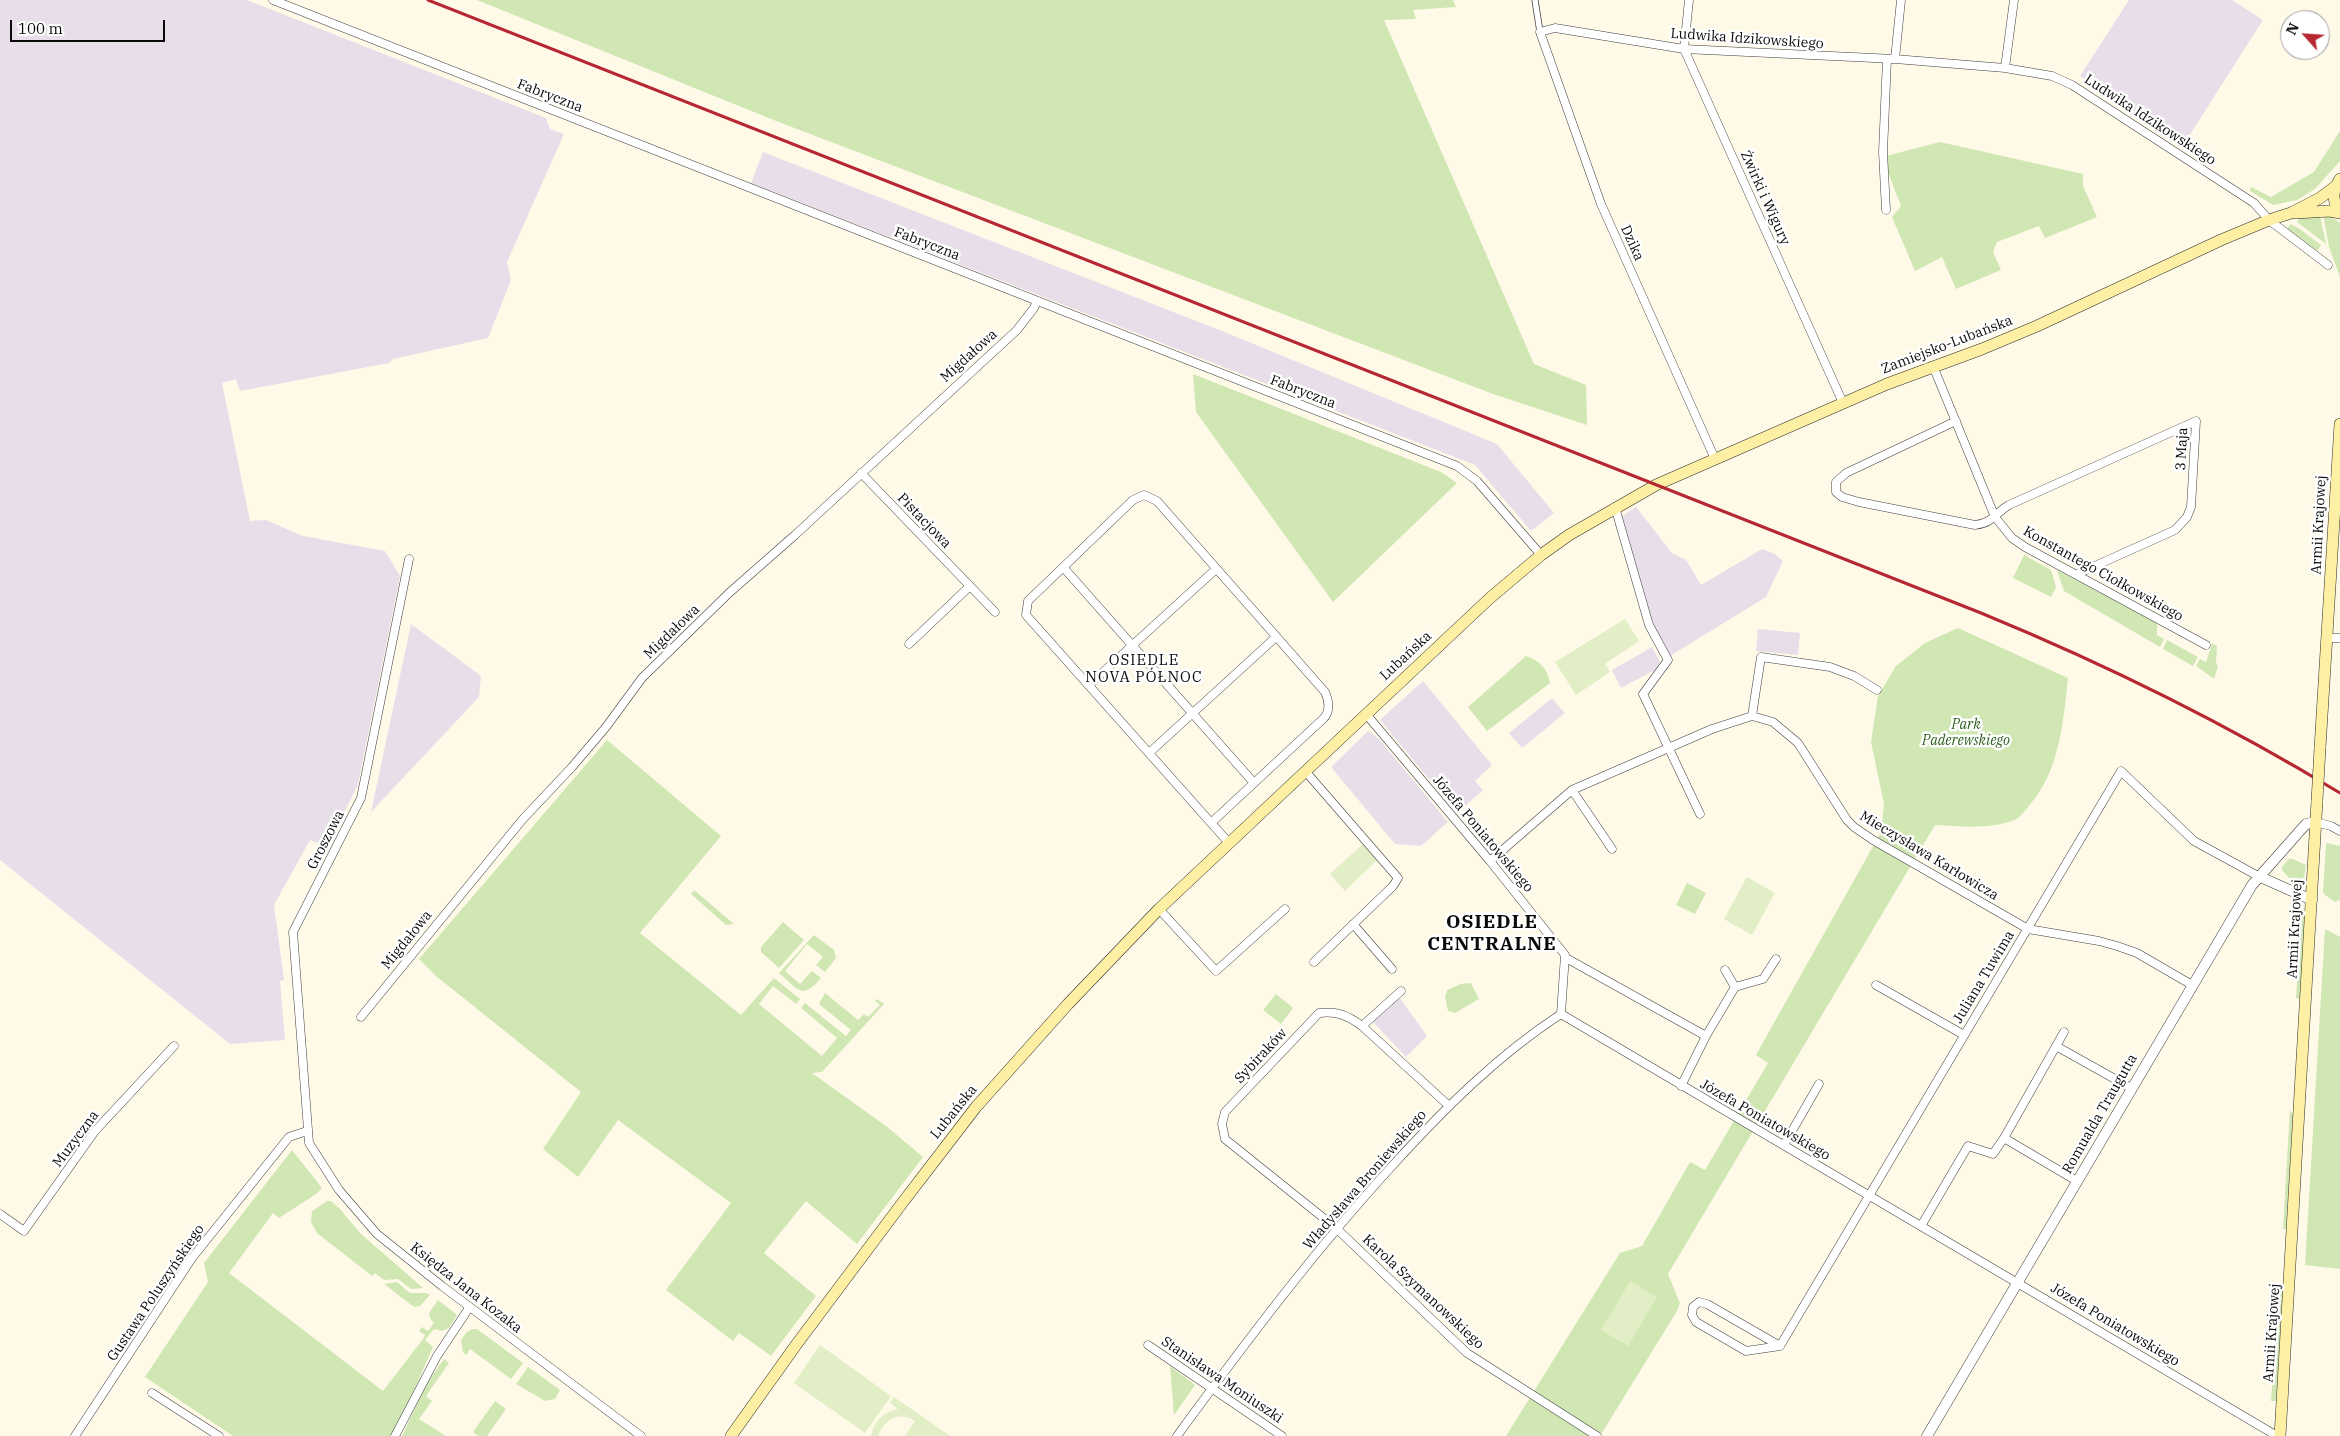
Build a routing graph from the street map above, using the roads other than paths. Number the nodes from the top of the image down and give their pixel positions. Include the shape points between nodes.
1 (273, 0) edge
2 (1535, 0) edge
3 (1689, 0) edge
4 (1901, 0) edge
5 (2014, 0) edge
6 (1540, 32) junction
7 (1684, 49) junction
8 (1891, 59) junction
9 (2005, 68) junction
10 (2338, 183) edge
11 (1886, 210) dead end
12 (2340, 212) edge
13 (2291, 213) junction
14 (2269, 220) junction
15 (2328, 265) dead end
16 (1037, 301) junction
17 (1932, 366) junction
18 (1842, 403) junction
19 (1956, 422) junction
20 (2340, 424) edge
21 (1715, 459) junction
22 (861, 473) junction
23 (1615, 507) junction
24 (1995, 517) junction
25 (1541, 555) junction
26 (409, 559) dead end
27 (1063, 567) junction
28 (1216, 569) junction
29 (2077, 574) junction
30 (970, 586) junction
31 (995, 612) dead end
32 (1276, 637) junction
33 (2327, 638) junction
34 (2340, 638) edge
35 (909, 644) dead end
36 (1132, 645) junction
37 (2206, 645) dead end
38 (1089, 685) junction
39 (1877, 690) dead end
40 (1192, 713) junction
41 (1366, 714) junction
42 (1752, 716) junction
43 (1669, 747) junction
44 (1149, 753) junction
45 (1306, 772) junction
46 (1254, 783) junction
47 (1572, 790) junction
48 (1700, 814) dead end
49 (1211, 822) junction
50 (2316, 822) junction
51 (2340, 831) edge
52 (1229, 843) junction
53 (1612, 849) dead end
54 (1490, 861) junction
55 (2258, 876) junction
56 (2312, 900) junction
57 (1285, 908) dead end
58 (1159, 909) junction
59 (1353, 924) junction
60 (2028, 929) junction
61 (1566, 958) junction
62 (1776, 959) dead end
63 (1314, 962) dead end
64 (1392, 969) dead end
65 (1726, 970) dead end
66 (1876, 985) dead end
67 (2192, 985) junction
68 (1735, 987) junction
69 (1400, 991) dead end
70 (1561, 1014) junction
71 (361, 1017) dead end
72 (1362, 1026) junction
73 (2064, 1032) dead end
74 (1964, 1035) junction
75 (1706, 1036) junction
76 (174, 1046) dead end
77 (2056, 1046) junction
78 (1819, 1084) dead end
79 (1681, 1086) junction
80 (2131, 1088) junction
81 (1448, 1105) junction
82 (307, 1131) junction
83 (2004, 1138) junction
84 (1784, 1145) junction
85 (2077, 1181) junction
86 (1870, 1196) junction
87 (0, 1214) edge
88 (1921, 1226) junction
89 (1336, 1228) junction
90 (2018, 1282) junction
91 (469, 1308) junction
92 (1148, 1346) dead end
93 (1780, 1346) junction
94 (1211, 1388) junction
95 (152, 1393) dead end
96 (734, 1434) edge
97 (75, 1436) edge
98 (219, 1436) edge
99 (395, 1436) edge
100 (641, 1436) edge
101 (1177, 1436) edge
102 (1282, 1436) edge
103 (1597, 1436) edge
104 (1927, 1436) edge
105 (2279, 1436) edge

1 - 16 street, Fabryczna
2 - 6 street
3 - 7 street, Żwirki i Wigury
4 - 8 street
5 - 9 street
6 - 7 street, Ludwika Idzikowskiego via 1555,28
6 - 21 street, Dzika via 1601,204
7 - 8 street, Ludwika Idzikowskiego
7 - 18 street, Żwirki i Wigury
8 - 9 street, Ludwika Idzikowskiego
8 - 11 street via 1883,152
9 - 14 street, Ludwika Idzikowskiego via 2052,76 2072,85 2254,202
10 - 12 main road via 2334,199
10 - 13 main road, Zamiejsko-Lubańska via 2320,198
12 - 13 main road, Zamiejsko-Lubańska
13 - 14 main road, Zamiejsko-Lubańska
14 - 15 street, Ludwika Idzikowskiego
14 - 17 main road, Zamiejsko-Lubańska via 2037,326
16 - 22 street, Migdałowa via 1017,330
16 - 25 street, Fabryczna via 1457,466 1477,481
17 - 18 main road, Zamiejsko-Lubańska
17 - 19 street, Konstantego Ciołkowskiego
18 - 21 main road, Zamiejsko-Lubańska
19 - 24 street, Konstantego Ciołkowskiego
19 - 24 street via 1846,473 1836,482 1836,492 1859,502 1975,525 1987,524
20 - 33 main road, Armii Krajowej
21 - 23 main road, Zamiejsko-Lubańska
22 - 30 street, Pistacjowa
22 - 71 street, Migdałowa via 729,593 642,678 606,727 523,819
23 - 25 main road, Lubańska
23 - 43 street via 1649,625 1668,660 1643,694
24 - 29 street, Konstantego Ciołkowskiego via 2012,538
24 - 29 street, 3 Maja via 2000,510 2196,421 2191,507 2182,524
25 - 41 main road, Lubańska
26 - 82 street, Groszowa via 361,798 293,932
27 - 28 street via 1133,500 1144,495 1156,501
27 - 36 street
27 - 38 street via 1028,601 1025,611 1028,619
28 - 32 street
28 - 36 street
29 - 37 street, Konstantego Ciołkowskiego
30 - 31 street, Pistacjowa
30 - 35 street
32 - 40 street
32 - 46 street via 1326,692 1328,706 1324,718
33 - 34 street
33 - 50 main road, Armii Krajowej, bridge
36 - 38 street
36 - 40 street
38 - 44 street
39 - 42 street via 1830,667 1761,657
40 - 44 street
40 - 46 street
41 - 45 main road, Lubańska
41 - 54 street, Józefa Poniatowskiego
42 - 43 street via 1730,721
42 - 60 street, Mieczysława Karłowicza via 1773,722 1794,739 1854,827
43 - 47 street
43 - 48 street
44 - 49 street
45 - 52 main road, Lubańska
45 - 59 street via 1398,878
46 - 49 street
47 - 53 street
47 - 54 street
49 - 52 street
50 - 51 street
50 - 55 street, Romualda Traugutta via 2306,824
50 - 56 main road, Armii Krajowej
52 - 58 main road, Lubańska
54 - 61 street, Józefa Poniatowskiego
55 - 56 street
55 - 60 street, Juliana Tuwima via 2194,841 2121,771
55 - 67 street, Romualda Traugutta
56 - 105 main road, Armii Krajowej
57 - 58 street via 1216,971
58 - 96 main road, Lubańska via 1094,975 976,1107 796,1344
59 - 63 street
59 - 64 street
60 - 67 street, Mieczysława Karłowicza via 2117,946 2137,953
60 - 74 street, Juliana Tuwima
61 - 70 street
61 - 75 street
62 - 68 street via 1763,979
65 - 68 street
66 - 74 street
67 - 80 street, Romualda Traugutta
68 - 75 street
69 - 72 street
70 - 79 street, Józefa Poniatowskiego
70 - 81 street, Władysława Broniewskiego
72 - 81 street, Sybiraków
72 - 89 street, Sybiraków via 1338,1012 1319,1013 1225,1112 1222,1124 1225,1139
73 - 77 street
74 - 86 street, Juliana Tuwima
75 - 79 street
76 - 87 street, Muzyczna via 95,1131 24,1231
77 - 80 street
77 - 83 street
78 - 84 street
79 - 84 street, Józefa Poniatowskiego
80 - 85 street, Romualda Traugutta
81 - 89 street, Władysława Broniewskiego
82 - 91 street, Księdza Jana Kozaka via 309,1143 339,1190 377,1234
82 - 97 street, Gustawa Poluszyńskiego via 289,1137 192,1258
83 - 85 street
83 - 88 street via 1992,1154 1968,1146
84 - 86 street, Józefa Poniatowskiego
85 - 90 street, Romualda Traugutta
86 - 88 street, Józefa Poniatowskiego
86 - 93 street, Juliana Tuwima
88 - 90 street, Józefa Poniatowskiego
89 - 94 street, Władysława Broniewskiego
89 - 103 street, Karola Szymanowskiego via 1467,1353
90 - 104 street, Romualda Traugutta
90 - 105 street, Józefa Poniatowskiego
91 - 99 street via 437,1356
91 - 100 street, Księdza Jana Kozaka
92 - 94 street, Stanisława Moniuszki
93 - 93 street via 1707,1304 1699,1302 1693,1307 1692,1315 1696,1322 1746,1351
94 - 101 street, Władysława Broniewskiego
94 - 102 street, Stanisława Moniuszki
95 - 98 street

